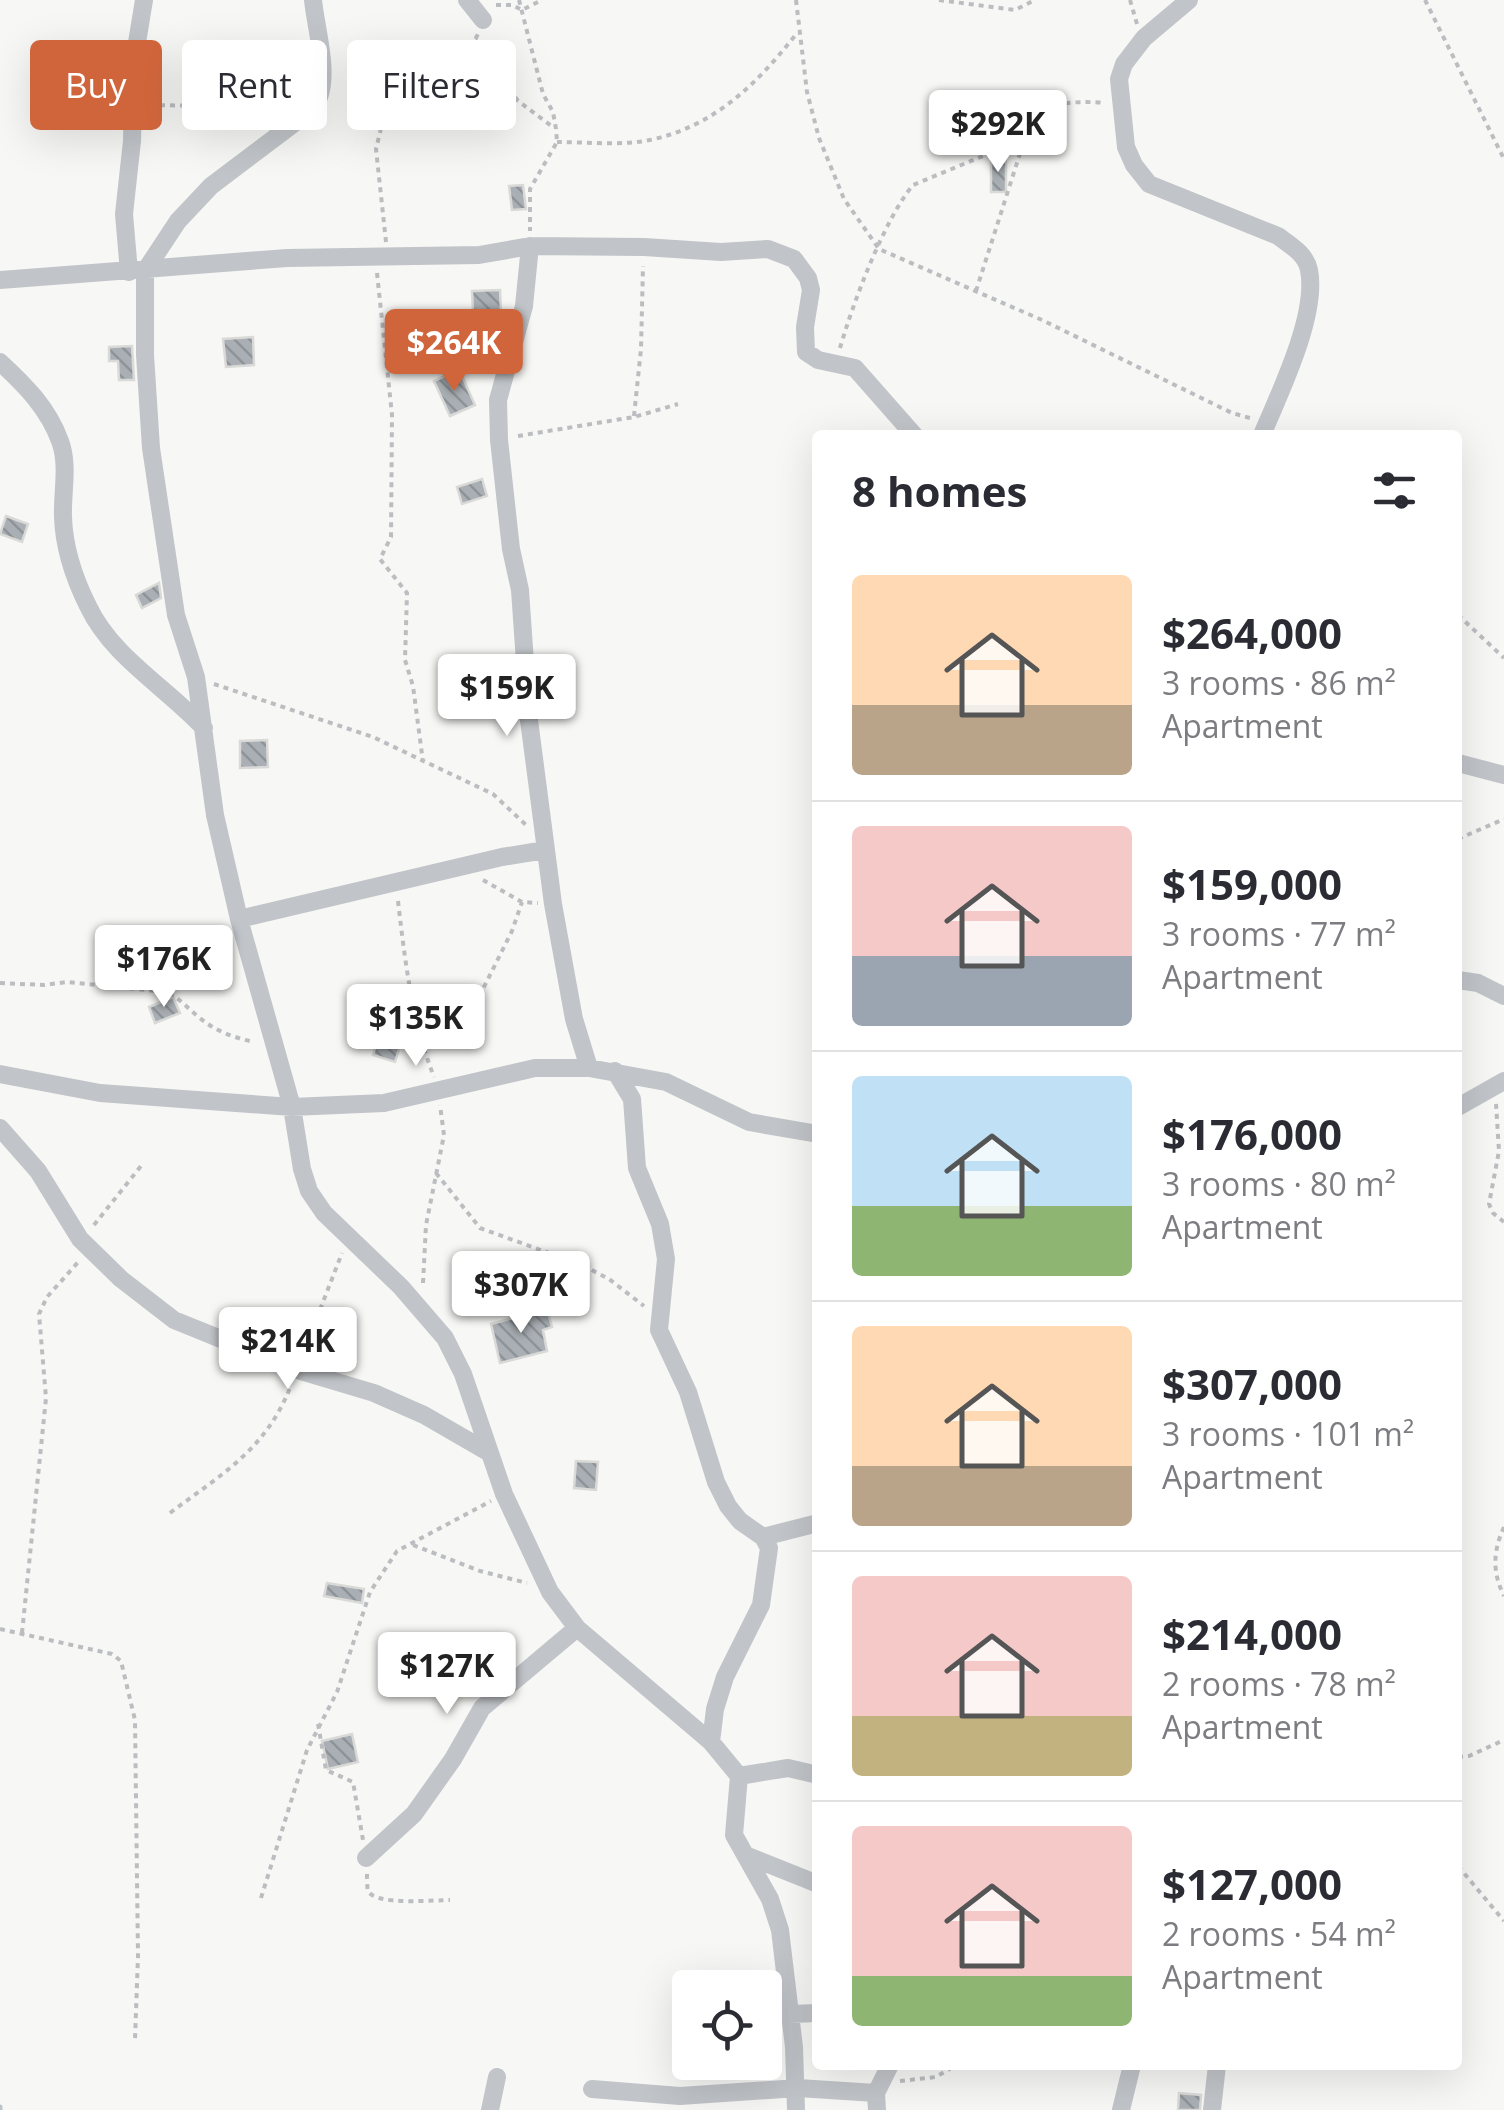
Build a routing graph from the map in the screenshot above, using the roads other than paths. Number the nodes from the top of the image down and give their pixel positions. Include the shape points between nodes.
1 (144, 0) edge
2 (312, 0) edge
3 (467, 0) edge
4 (1188, 0) edge
5 (484, 20) road end
6 (530, 246) junction
7 (137, 272) junction
8 (0, 280) edge
9 (0, 362) edge
10 (1264, 429) edge
11 (910, 430) edge
12 (204, 728) junction
13 (1462, 764) edge
14 (1504, 775) edge
15 (545, 847) junction
16 (239, 919) junction
17 (1462, 981) edge
18 (1504, 996) edge
19 (589, 1068) junction
20 (615, 1072) junction
21 (0, 1074) edge
22 (1499, 1084) edge
23 (1462, 1105) edge
24 (292, 1107) junction
25 (0, 1128) edge
26 (812, 1133) edge
27 (488, 1452) junction
28 (812, 1525) edge
29 (763, 1537) junction
30 (577, 1628) junction
31 (712, 1742) junction
32 (812, 1774) edge
33 (739, 1776) junction
34 (748, 1856) junction
35 (366, 1858) dead end
36 (812, 1882) edge
37 (812, 2013) edge
38 (790, 2014) junction
39 (888, 2070) edge
40 (1131, 2070) edge
41 (1216, 2070) edge
42 (497, 2078) dead end
43 (798, 2088) junction
44 (592, 2089) dead end
45 (878, 2095) edge
46 (490, 2110) edge
47 (796, 2110) edge
48 (1122, 2110) edge
49 (1212, 2110) edge

1 - 7 street via 124,214
2 - 7 street via 320,100 211,186
3 - 5 street
4 - 10 street via 1134,50 1119,79 1126,148 1149,184 1278,236 1309,266 1310,296 1298,342
6 - 7 street via 479,255 287,258
6 - 11 street via 768,250 794,258 811,290 806,352 855,368
6 - 15 street via 524,306 498,400
7 - 8 street
7 - 12 street via 151,448 176,615
9 - 12 street via 44,409 60,442 70,565 88,607 125,656
12 - 16 street
13 - 14 street
15 - 16 street
15 - 19 street
16 - 24 street
17 - 18 street
19 - 20 street
19 - 24 street via 536,1068 384,1103
20 - 26 street via 666,1082 749,1122
20 - 29 street via 632,1098 637,1168 666,1259 659,1330 728,1506
21 - 24 street via 100,1093
22 - 23 street
24 - 27 street via 310,1192 446,1338
25 - 27 street via 38,1171 84,1244 174,1320 400,1404
27 - 30 street via 550,1592
28 - 29 street
29 - 31 street via 769,1548 764,1591 725,1677
30 - 31 street
30 - 35 street via 482,1708 414,1814
31 - 33 street
32 - 33 street via 788,1768
33 - 34 street via 734,1834
34 - 36 street
34 - 38 street via 780,1930
37 - 38 street
38 - 43 street
39 - 45 street
40 - 48 street
41 - 49 street
42 - 46 street
43 - 44 street via 680,2096
43 - 45 street
43 - 47 street

